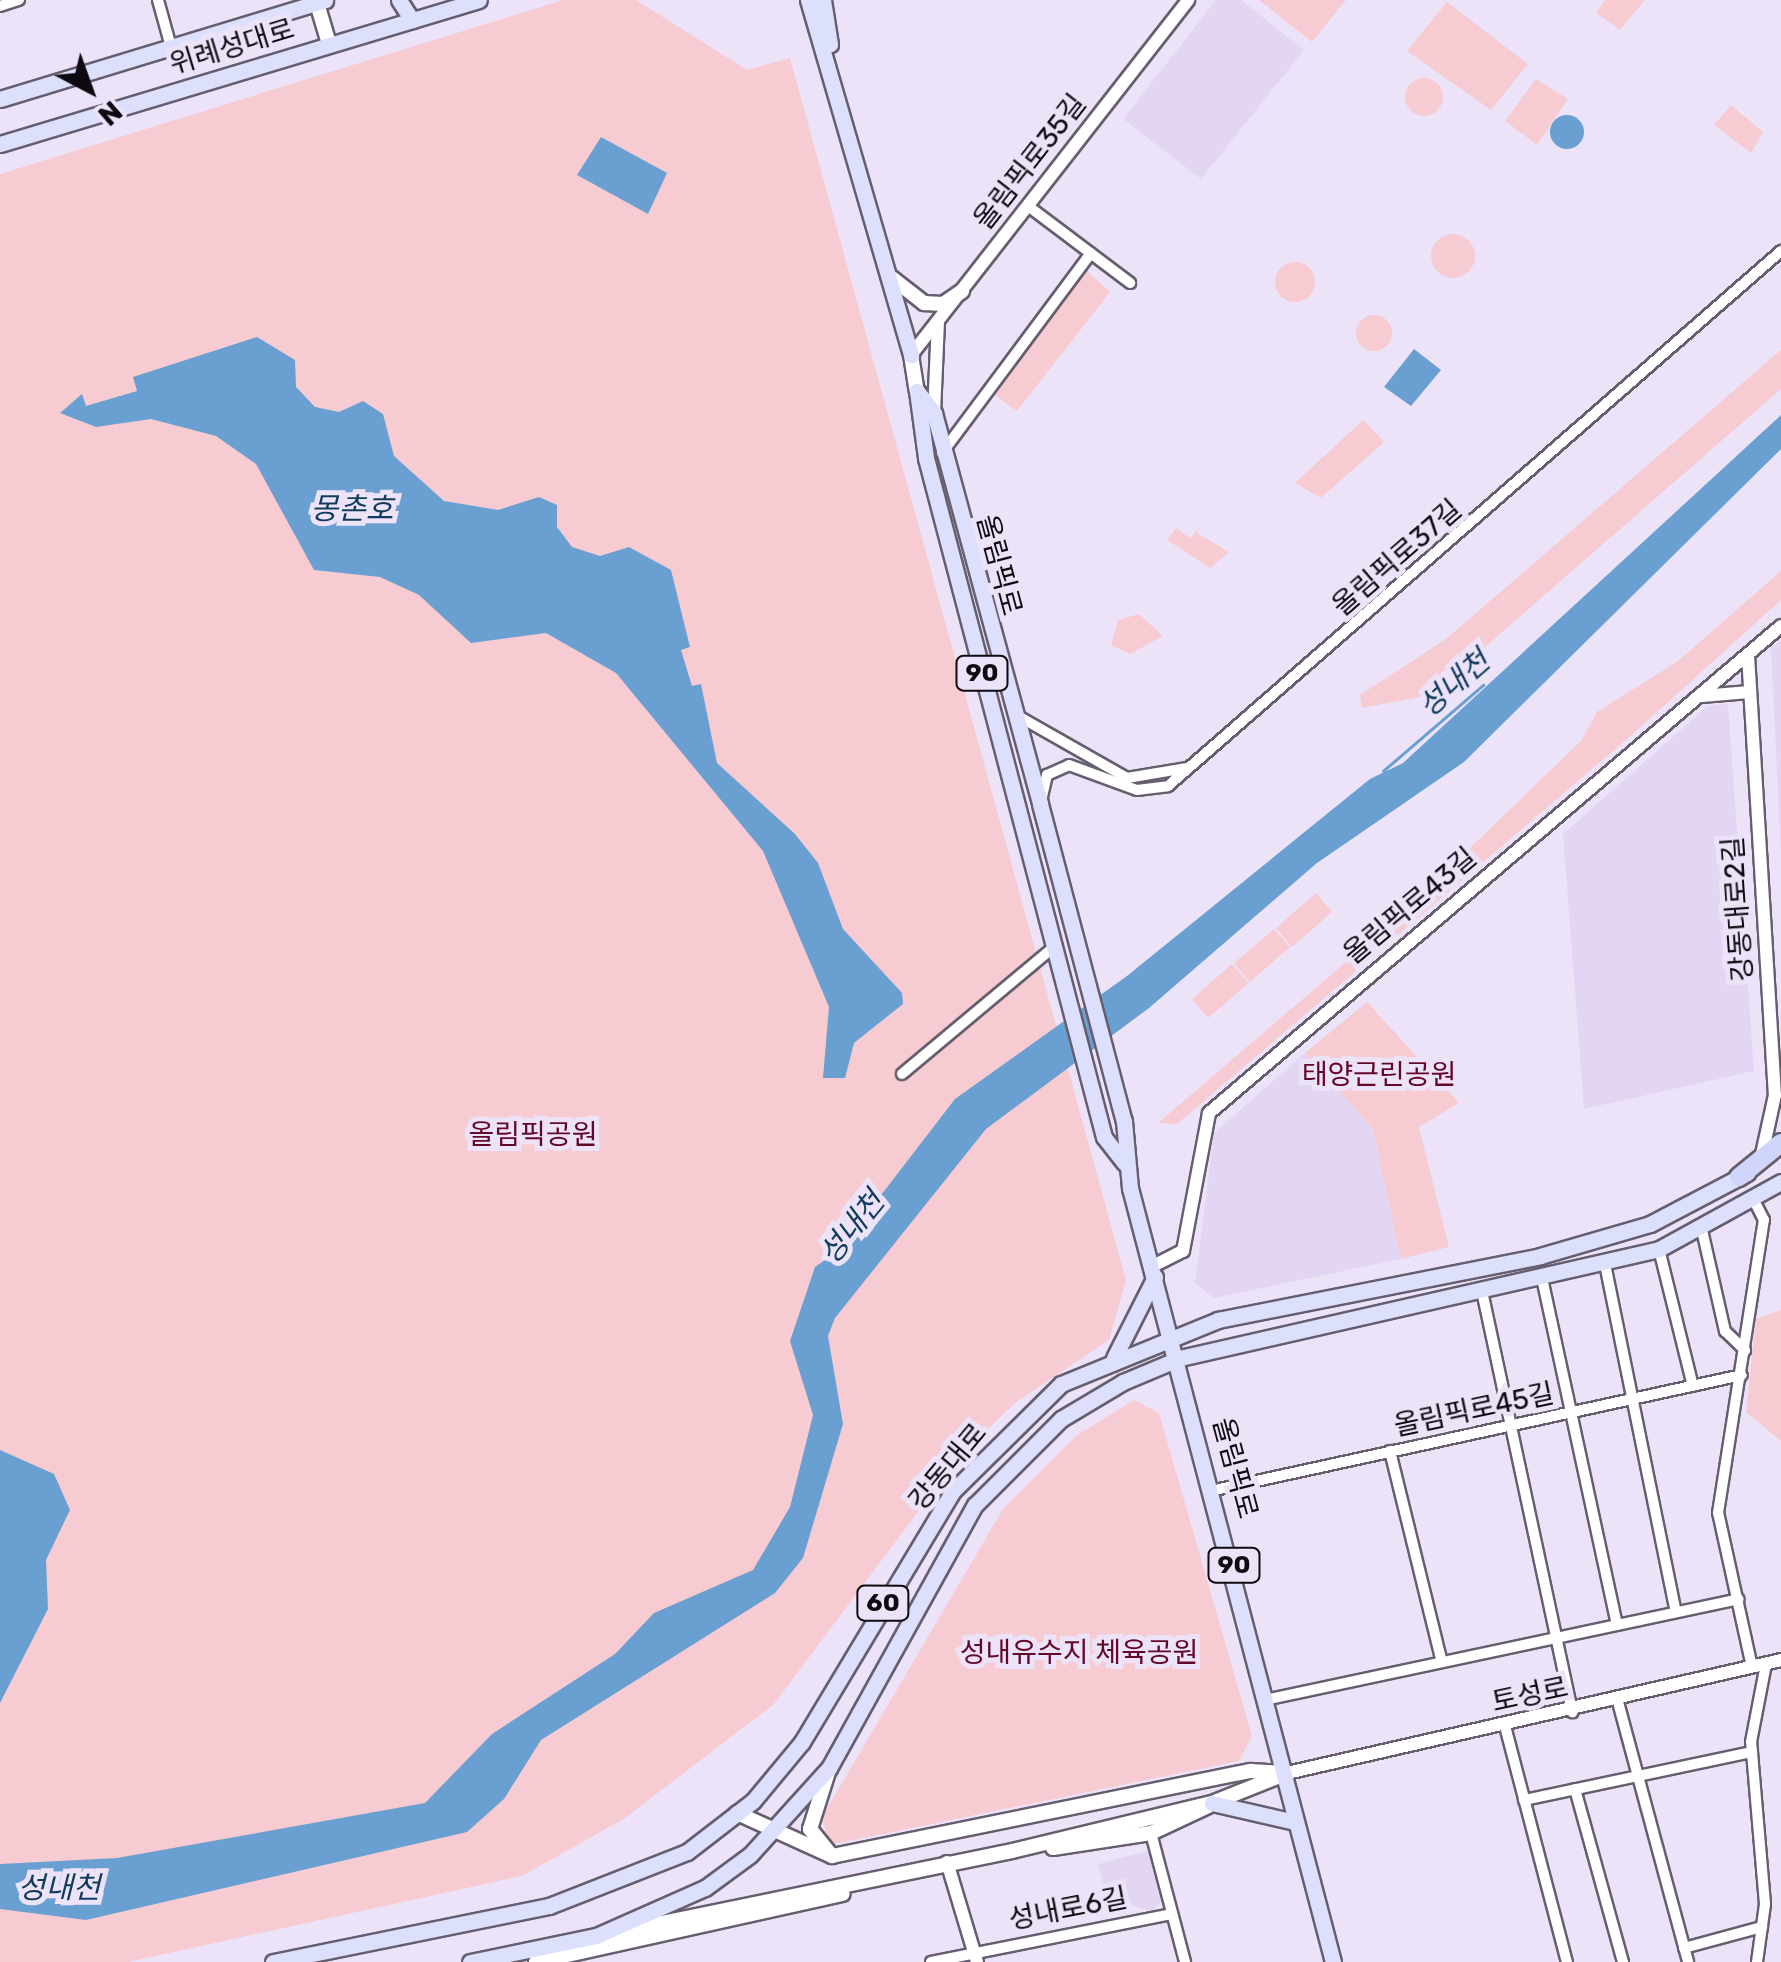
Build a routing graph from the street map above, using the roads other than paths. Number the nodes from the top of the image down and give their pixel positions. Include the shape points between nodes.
1 (18, 0) edge
2 (158, 0) edge
3 (399, 0) edge
4 (479, 0) edge
5 (808, 0) edge
6 (823, 0) edge
7 (1188, 0) edge
8 (319, 1) edge
9 (0, 6) edge
10 (412, 20) junction
11 (329, 44) junction
12 (170, 47) junction
13 (836, 87) junction
14 (0, 100) edge
15 (0, 144) edge
16 (1028, 206) junction
17 (1781, 251) edge
18 (1091, 253) junction
19 (888, 274) junction
20 (1130, 283) dead end
21 (962, 291) junction
22 (938, 321) junction
23 (911, 355) junction
24 (917, 391) junction
25 (934, 413) junction
26 (942, 452) junction
27 (1781, 626) edge
28 (1748, 655) junction
29 (1749, 692) junction
30 (1700, 697) junction
31 (1013, 712) junction
32 (1192, 766) junction
33 (1040, 804) junction
34 (1055, 951) junction
35 (902, 1074) dead end
36 (1778, 1098) edge
37 (1781, 1143) edge
38 (1781, 1153) edge
39 (1760, 1157) junction
40 (1124, 1163) junction
41 (1739, 1177) junction
42 (1781, 1182) edge
43 (1754, 1200) junction
44 (1702, 1230) junction
45 (1659, 1248) junction
46 (1605, 1264) junction
47 (1153, 1272) junction
48 (1542, 1278) junction
49 (1482, 1291) junction
50 (1172, 1334) junction
51 (1745, 1350) junction
52 (1180, 1358) junction
53 (1114, 1360) junction
54 (1742, 1375) junction
55 (1693, 1386) junction
56 (1631, 1399) junction
57 (1570, 1412) junction
58 (1511, 1425) junction
59 (1390, 1451) junction
60 (1215, 1490) junction
61 (1738, 1599) junction
62 (1676, 1612) junction
63 (1617, 1625) junction
64 (1556, 1638) junction
65 (1781, 1660) edge
66 (1442, 1662) junction
67 (1759, 1666) junction
68 (1269, 1699) junction
69 (1618, 1702) junction
70 (1572, 1712) junction
71 (1504, 1726) junction
72 (1752, 1752) junction
73 (829, 1768) junction
74 (1286, 1773) junction
75 (1638, 1776) junction
76 (1576, 1790) junction
77 (1524, 1800) junction
78 (1212, 1803) junction
79 (737, 1813) junction
80 (1295, 1822) junction
81 (962, 1830) junction
82 (1152, 1833) junction
83 (772, 1834) junction
84 (1012, 1851) junction
85 (832, 1856) junction
86 (948, 1862) junction
87 (894, 1876) junction
88 (1172, 1914) junction
89 (1762, 1927) junction
90 (596, 1936) junction
91 (1684, 1948) junction
92 (331, 1957) edge
93 (976, 1957) edge
94 (273, 1962) edge
95 (470, 1962) edge
96 (536, 1962) edge
97 (931, 1962) edge
98 (1186, 1962) edge
99 (1333, 1962) edge
100 (1568, 1962) edge
101 (1623, 1962) edge
102 (1688, 1962) edge
103 (1757, 1962) edge

1 - 9 street
2 - 12 street
3 - 10 main road
4 - 10 main road, 위례성대로
5 - 13 main road, 올림픽로 / 90
6 - 13 main road, 90
7 - 16 street, 올림픽로35길
8 - 11 main road
8 - 12 main road, 위례성대로
10 - 11 main road, 위례성대로
11 - 15 main road, 위례성대로
12 - 14 main road, 위례성대로
13 - 19 main road, 올림픽로 / 90
16 - 18 street
16 - 21 street, 올림픽로35길
17 - 32 street, 올림픽로37길
18 - 20 street
18 - 26 street
19 - 21 main road via 924,303 943,304
19 - 23 main road, 올림픽로 / 90
21 - 22 street, 올림픽로35길
22 - 23 street, 올림픽로35길
22 - 25 street
23 - 24 main road, 올림픽로 / 90
24 - 25 main road, 올림픽로 / 90
24 - 34 main road, 올림픽로 / 90 via 926,458
25 - 26 main road, 올림픽로 / 90
26 - 31 main road, 올림픽로 / 90
27 - 28 street, 올림픽로43길
28 - 29 street, 강동대로2길
28 - 30 street, 올림픽로43길
29 - 30 street
29 - 36 street, 강동대로2길
30 - 47 street, 올림픽로43길 via 1209,1113 1182,1251
31 - 32 street via 1127,778
31 - 33 main road, 올림픽로 / 90
32 - 33 street, 올림픽로37길 via 1168,786 1137,790 1057,768
33 - 40 main road, 올림픽로 / 90 via 1124,1121
34 - 35 street
34 - 40 main road, 올림픽로 / 90 via 1104,1136
36 - 39 street, 강동대로2길
37 - 39 highway
38 - 41 main road, 강동대로 / 60
39 - 41 highway
40 - 47 main road, 올림픽로 / 90
41 - 50 main road, 강동대로 / 60 via 1650,1224 1554,1252
42 - 43 main road, 강동대로 / 60
43 - 44 main road, 강동대로 / 60
43 - 51 street via 1764,1220
44 - 45 main road, 강동대로 / 60
44 - 51 street via 1725,1331
45 - 46 main road, 강동대로 / 60
45 - 55 street
46 - 48 main road, 강동대로 / 60
46 - 56 street
47 - 50 main road, 올림픽로 / 90
47 - 53 main road
48 - 49 main road, 강동대로 / 60
48 - 57 street
49 - 52 main road, 강동대로 / 60
49 - 58 street
50 - 52 main road, 올림픽로 / 90
50 - 53 main road, 강동대로 / 60
51 - 54 street
52 - 60 main road, 올림픽로 / 90
52 - 73 main road, 강동대로 / 60 via 1061,1419 976,1504
53 - 79 main road, 강동대로 / 60 via 1061,1384 952,1492 802,1742
54 - 55 street, 올림픽로45길
54 - 61 street via 1718,1513
55 - 56 street, 올림픽로45길
56 - 57 street, 올림픽로45길
56 - 62 street
57 - 58 street, 올림픽로45길
57 - 63 street
58 - 59 street, 올림픽로45길
58 - 64 street
59 - 60 street, 올림픽로45길
59 - 66 street
60 - 68 main road, 올림픽로 / 90
61 - 62 street
61 - 67 street
62 - 63 street
63 - 64 street
64 - 66 street
64 - 70 street
65 - 67 street, 토성로
66 - 68 street
67 - 69 street, 토성로
67 - 72 street
68 - 74 main road, 올림픽로 / 90
69 - 70 street, 토성로
69 - 75 street
70 - 71 street, 토성로
71 - 74 street, 토성로
71 - 77 street
72 - 75 street
72 - 89 street
73 - 83 main road, 강동대로 / 60
73 - 85 main road via 810,1829
74 - 78 main road, 강동대로
74 - 80 main road, 올림픽로 / 90
74 - 81 main road via 1250,1771
75 - 76 street
75 - 91 street
76 - 77 street
76 - 101 street
77 - 100 street
78 - 80 main road
78 - 82 main road
78 - 84 main road, 강동대로
79 - 83 main road
79 - 92 main road, 강동대로 / 60 via 669,1863 549,1906
80 - 99 main road, 올림픽로 / 90
81 - 85 main road
81 - 86 main road via 948,1839
82 - 84 main road
82 - 88 street
83 - 85 main road
83 - 90 main road, 강동대로 / 60 via 705,1888
84 - 86 main road, 강동대로
86 - 87 main road, 강동대로
86 - 93 street, 성내로6길
87 - 90 main road, 강동대로
87 - 96 main road via 817,1904
88 - 93 street, 성내로6길
88 - 98 street
89 - 91 street
89 - 103 street
90 - 95 main road, 강동대로 / 60
91 - 102 street
92 - 94 main road, 강동대로 / 60
93 - 97 street

